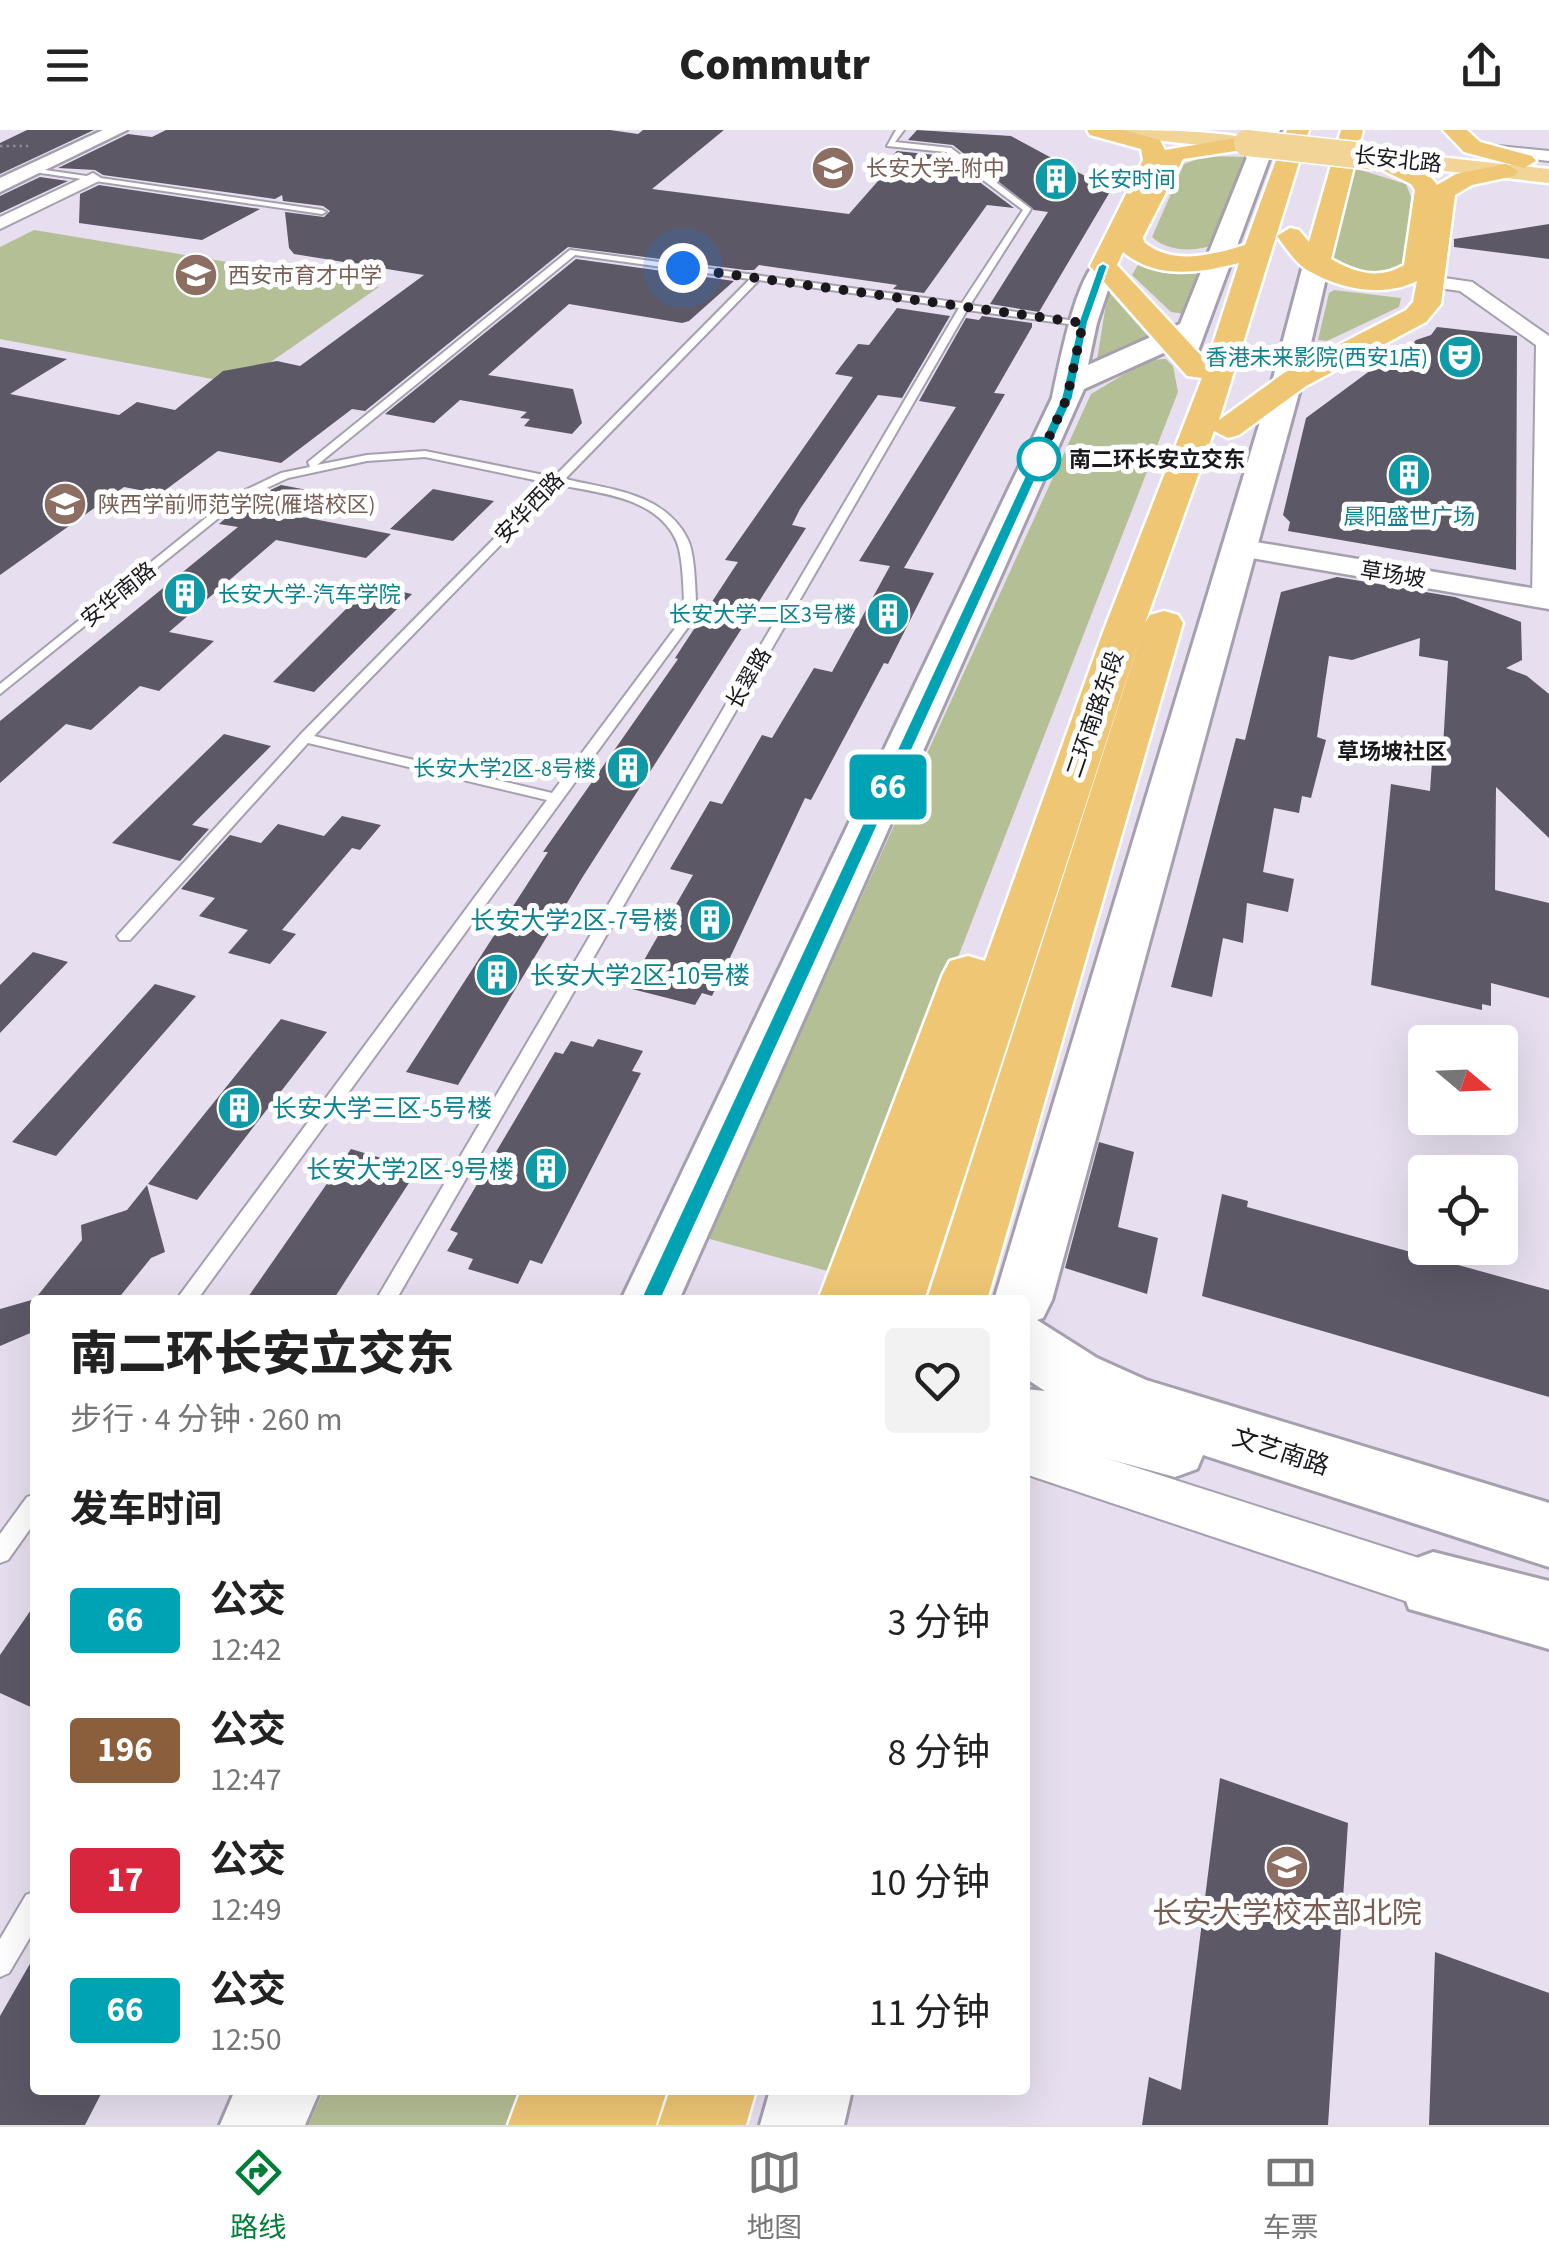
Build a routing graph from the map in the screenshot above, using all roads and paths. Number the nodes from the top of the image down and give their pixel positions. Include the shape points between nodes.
1 (118, 130) edge
2 (900, 130) edge
3 (1098, 130) edge
4 (1125, 130) edge
5 (1224, 130) edge
6 (1298, 130) edge
7 (1324, 130) edge
8 (1352, 130) edge
9 (1454, 130) edge
10 (1252, 134) edge
11 (1428, 135) edge
12 (1478, 149) junction
13 (1374, 152) junction
14 (1549, 156) edge
15 (1549, 164) edge
16 (1515, 166) junction
17 (34, 170) junction
18 (1549, 176) edge
19 (93, 178) junction
20 (0, 186) edge
21 (322, 212) dead end
22 (0, 224) edge
23 (1303, 250) junction
24 (1241, 254) junction
25 (1103, 266) junction
26 (756, 278) junction
27 (1431, 282) junction
28 (964, 306) junction
29 (1083, 323) junction
30 (1186, 347) junction
31 (1287, 382) junction
32 (1071, 384) junction
33 (1228, 428) junction
34 (1192, 457) junction
35 (304, 470) junction
36 (555, 480) junction
37 (1238, 548) junction
38 (1175, 590) dead end
39 (1547, 599) edge
40 (0, 690) edge
41 (304, 738) junction
42 (556, 798) junction
43 (124, 936) dead end
44 (981, 1221) junction
45 (190, 1295) edge
46 (389, 1295) edge
47 (652, 1295) edge
48 (850, 1295) edge
49 (896, 1295) edge
50 (959, 1295) edge
51 (998, 1295) edge
52 (1024, 1295) edge
53 (1030, 1347) edge
54 (1030, 1418) edge
55 (1030, 1454) edge
56 (30, 1511) edge
57 (1549, 1536) edge
58 (0, 1552) edge
59 (1549, 1566) edge
60 (1433, 1585) junction
61 (1549, 1615) edge
62 (1549, 1636) edge
63 (30, 1913) edge
64 (0, 1964) edge
65 (277, 2095) edge
66 (562, 2095) edge
67 (622, 2095) edge
68 (711, 2095) edge
69 (810, 2095) edge
70 (262, 2125) edge
71 (552, 2125) edge
72 (612, 2125) edge
73 (702, 2125) edge
74 (802, 2125) edge

1 - 17 street
2 - 28 lane, 长翠路 via 890,144 948,150 1027,210
3 - 25 highway via 1152,145 1156,152
4 - 10 main road
5 - 10 main road
6 - 24 highway, 二环南路东段
7 - 23 highway, 二环南路东段
8 - 23 highway
9 - 12 highway
10 - 13 main road, 长安北路, bridge
10 - 24 main road
10 - 24 highway via 1174,153 1130,237 1135,251 1156,260 1188,264
11 - 13 highway
12 - 14 street
12 - 16 highway
13 - 16 main road, 长安北路
13 - 23 highway via 1421,179 1427,190 1416,268 1380,281 1345,276
15 - 16 main road, 长安北路
16 - 18 main road, 长安北路
16 - 27 highway via 1443,192
17 - 19 lane
17 - 20 street
19 - 21 lane
19 - 22 street
23 - 31 main road
23 - 33 highway, 二环南路东段
24 - 30 highway
24 - 34 highway, 二环南路东段 via 1213,392
25 - 29 main road
25 - 30 highway
26 - 28 lane
26 - 35 lane via 573,252
26 - 36 lane, 安华西路
27 - 31 highway via 1427,304 1416,316
27 - 39 street via 1465,286 1546,344
28 - 29 lane
28 - 46 lane, 长翠路
29 - 32 main road
30 - 32 main road
30 - 34 highway
31 - 33 highway
31 - 37 main road
32 - 47 main road
33 - 34 highway, 二环南路东段
34 - 48 highway via 1066,728
34 - 49 highway, 二环南路东段 via 1122,632
35 - 36 lane via 426,454
35 - 40 lane, 安华南路 via 236,498
36 - 41 lane, 安华西路
36 - 42 lane via 624,495 662,512 684,540 691,615
37 - 39 street, 草场坡
37 - 52 main road
38 - 44 highway, 二环南路东段
41 - 42 lane
41 - 43 lane, 安华西路
42 - 45 lane
44 - 50 highway, 二环南路东段
44 - 51 main road
53 - 57 main road, 文艺南路 via 1092,1385 1208,1428
54 - 59 main road, 文艺南路 via 1164,1444
55 - 60 street
56 - 58 lane
60 - 61 main road
60 - 62 street
63 - 64 lane
65 - 70 main road
66 - 71 highway
67 - 72 highway
68 - 73 highway
69 - 74 main road

